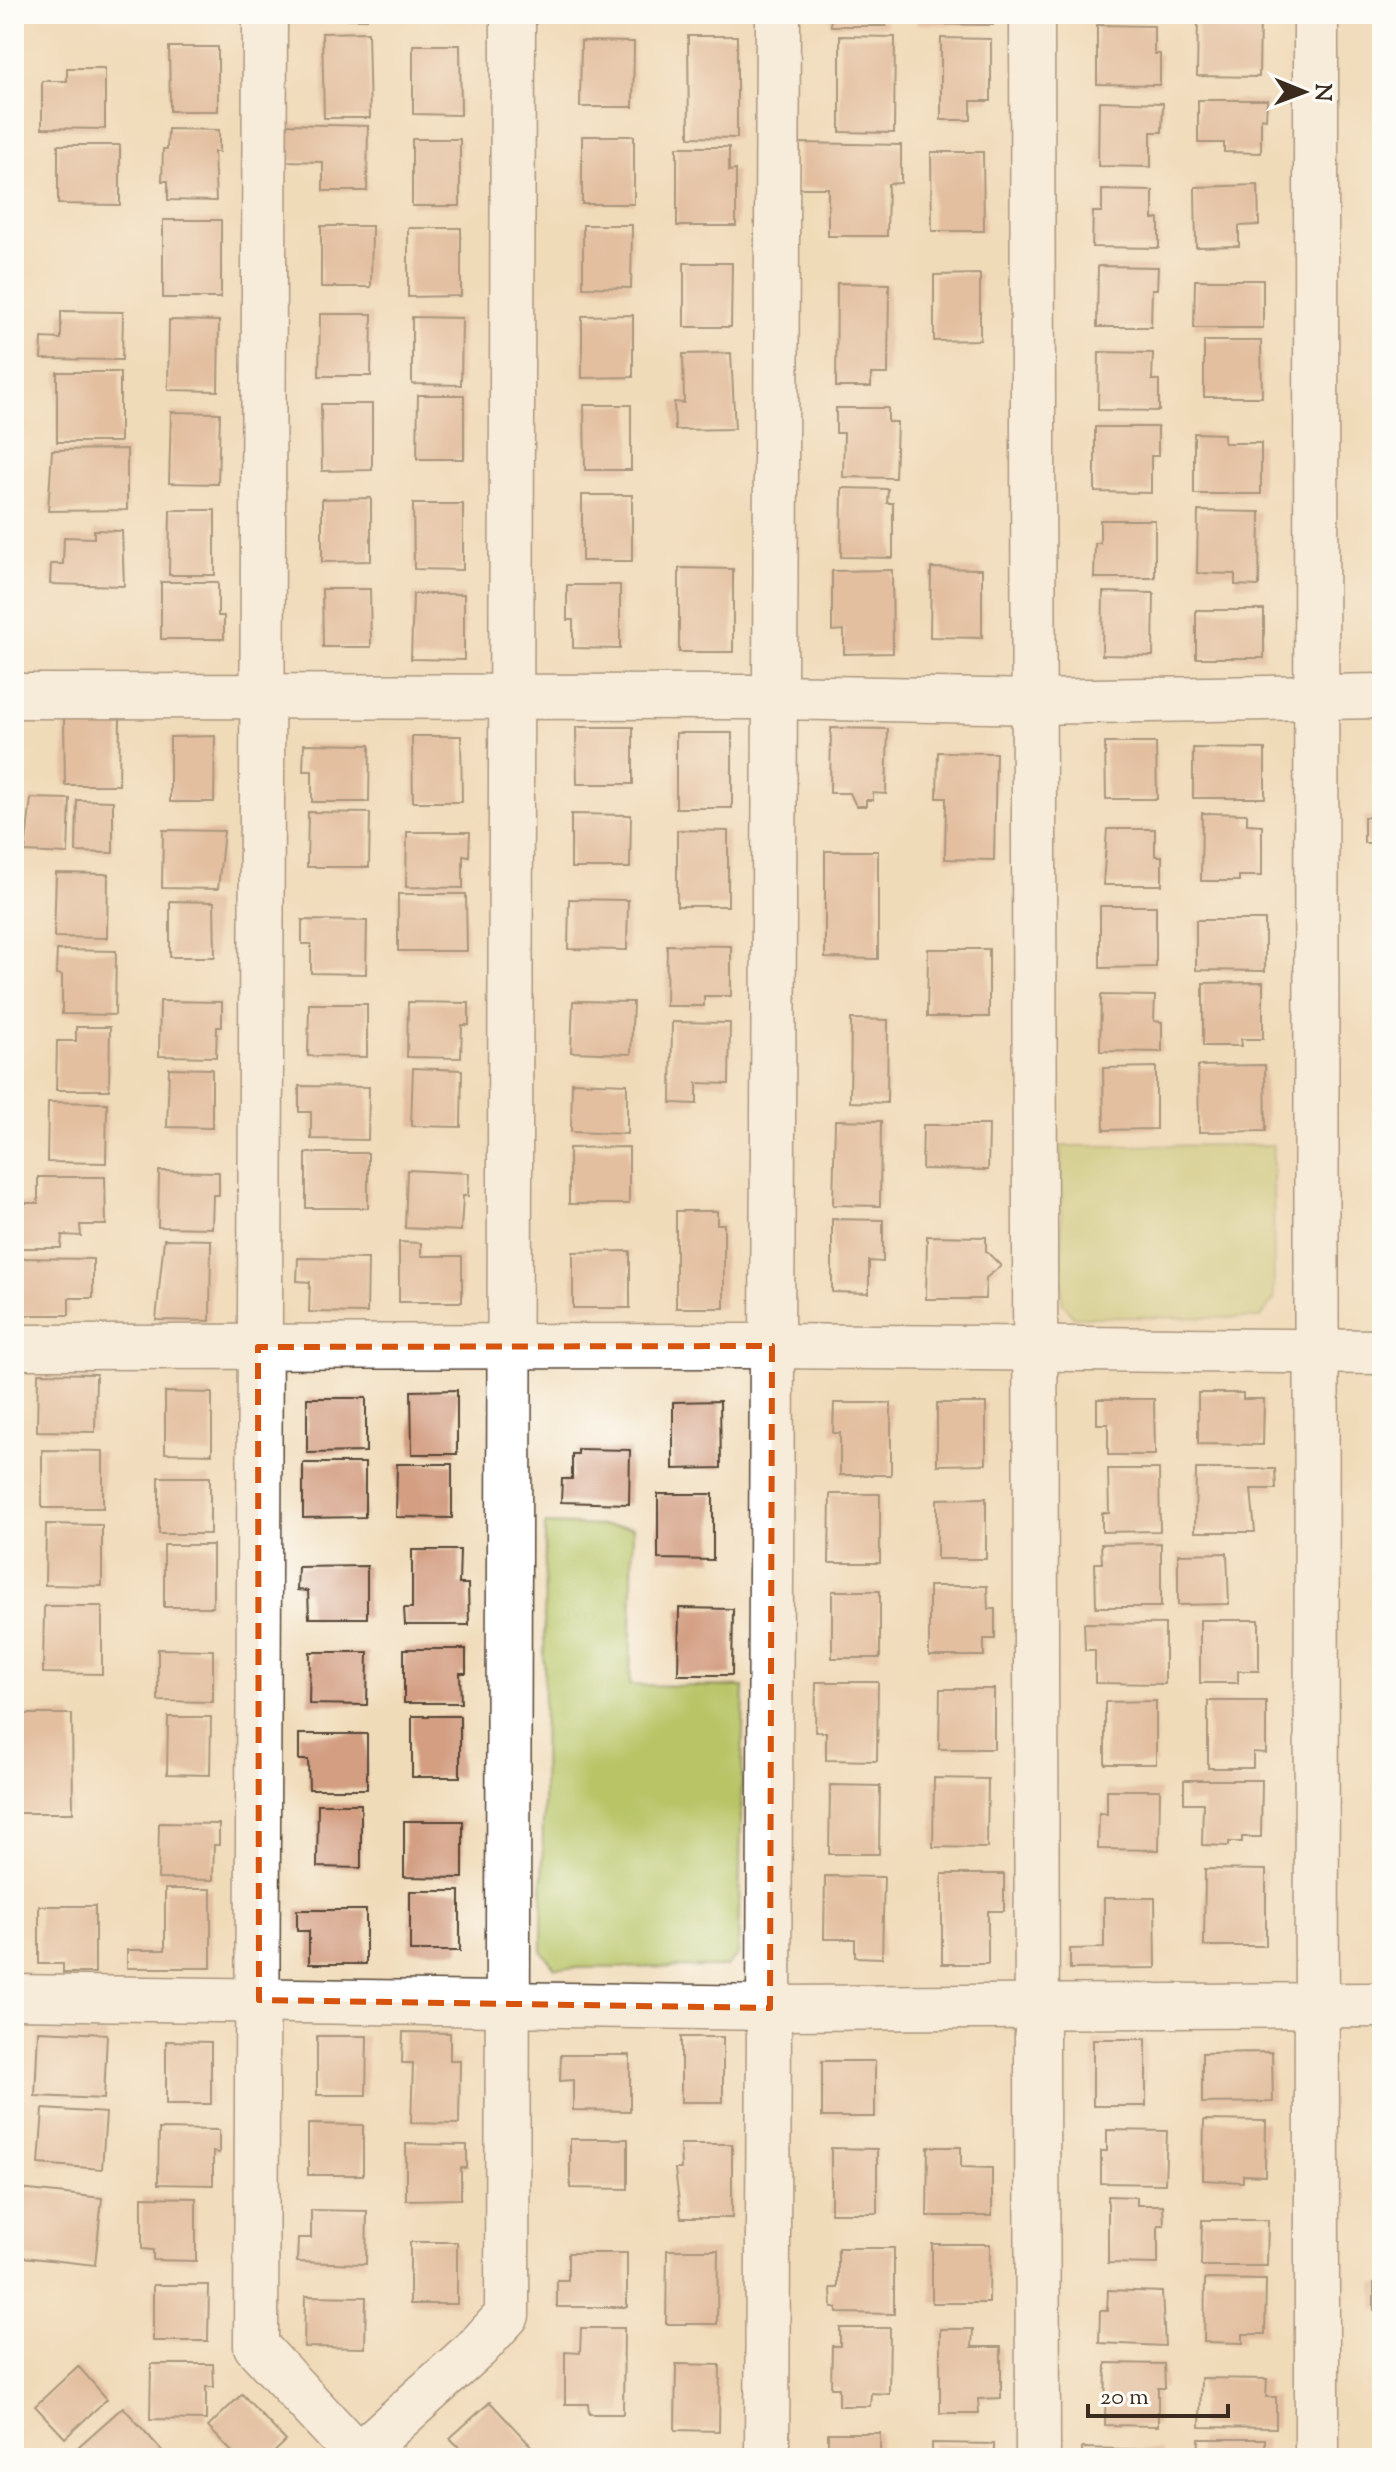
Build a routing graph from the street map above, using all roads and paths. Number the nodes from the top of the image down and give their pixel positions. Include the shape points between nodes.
1 (265, 14) edge
2 (513, 14) edge
3 (778, 14) edge
4 (1032, 14) edge
5 (1316, 14) edge
6 (14, 696) edge
7 (261, 696) junction
8 (1317, 696) junction
9 (1382, 696) edge
10 (512, 697) junction
11 (775, 697) junction
12 (1034, 702) junction
13 (510, 1346) junction
14 (772, 1346) junction
15 (14, 1347) edge
16 (258, 1347) junction
17 (1035, 1351) junction
18 (1382, 1352) edge
19 (1317, 1353) junction
20 (14, 1997) edge
21 (259, 2000) junction
22 (508, 2003) junction
23 (1037, 2004) junction
24 (1382, 2005) edge
25 (1317, 2006) junction
26 (770, 2008) junction
27 (357, 2457) edge
28 (767, 2458) edge
29 (1038, 2458) edge
30 (1317, 2458) edge

1 - 7 street
2 - 10 street
3 - 11 street
4 - 12 street
5 - 8 street
6 - 7 street
7 - 10 street
7 - 16 street
8 - 9 street
8 - 12 street
8 - 19 street
10 - 11 street
10 - 13 street
11 - 12 street
11 - 14 street
12 - 17 street
13 - 14 street
13 - 16 street
13 - 22 street
14 - 17 street
14 - 26 street
15 - 16 street
16 - 21 street
17 - 19 street
17 - 23 street
18 - 19 street
19 - 25 street
20 - 21 street
21 - 22 street
21 - 27 street via 256,2346
22 - 26 street
22 - 27 street via 507,2315
23 - 25 street
23 - 26 street
23 - 29 street
24 - 25 street
25 - 30 street
26 - 28 street

